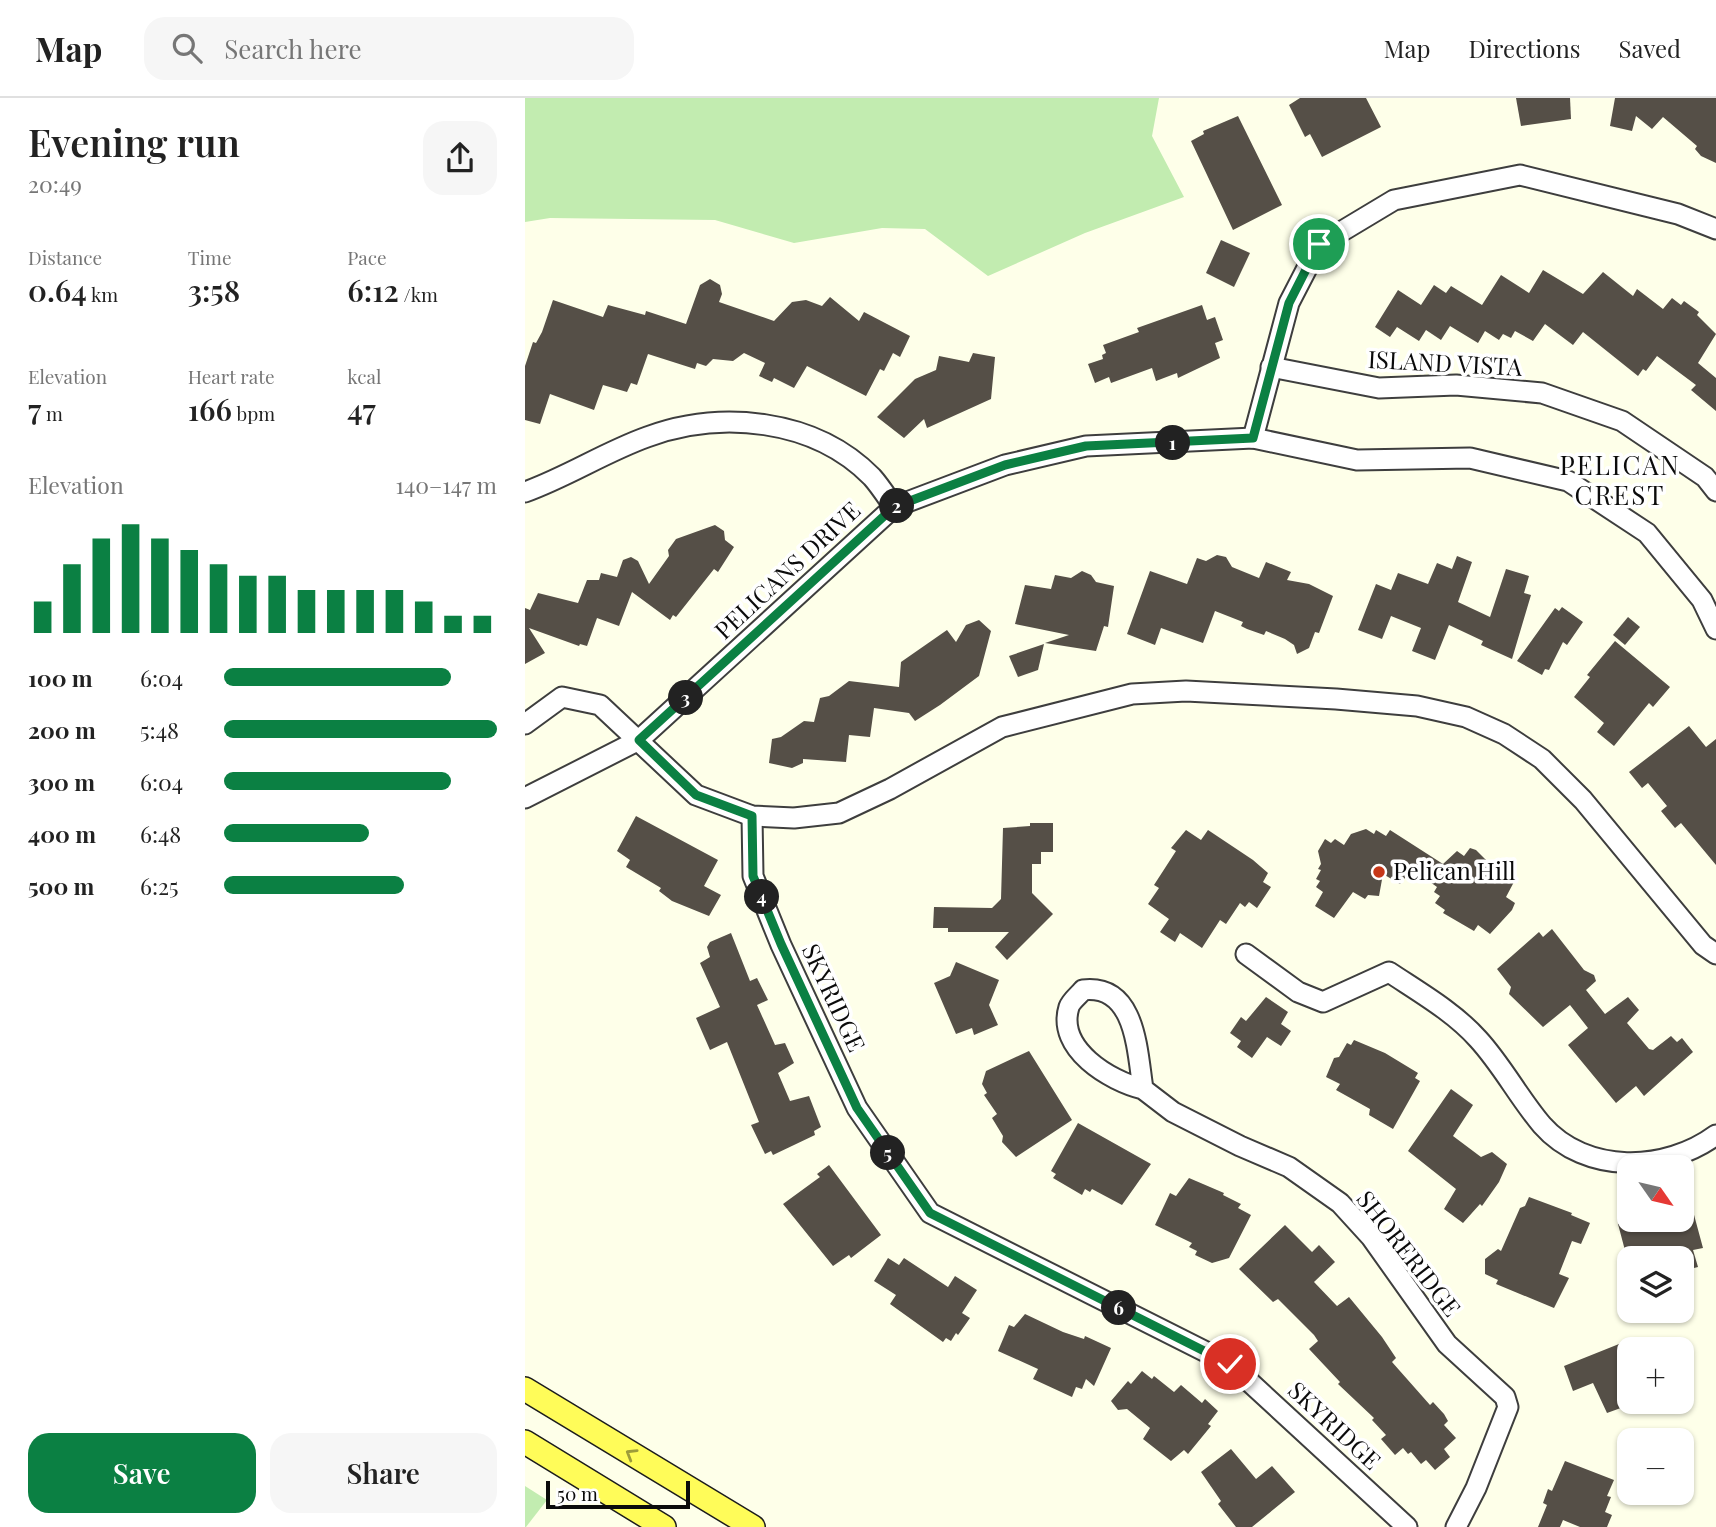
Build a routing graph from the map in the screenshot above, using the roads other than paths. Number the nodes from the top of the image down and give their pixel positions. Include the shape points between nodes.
1 (1716, 229) edge
2 (1271, 367) junction
3 (1253, 438) junction
4 (1716, 491) edge
5 (525, 492) edge
6 (894, 507) junction
7 (1716, 629) edge
8 (525, 724) edge
9 (639, 740) junction
10 (525, 798) edge
11 (752, 816) junction
12 (1246, 954) dead end
13 (1716, 954) edge
14 (1143, 1089) junction
15 (1716, 1135) edge
16 (525, 1389) edge
17 (525, 1442) edge
18 (664, 1527) edge
19 (753, 1527) edge
20 (1407, 1527) edge
21 (1456, 1527) edge

1 - 2 street via 1678,214 1520,175 1394,200 1319,244 1289,303
2 - 3 street
2 - 4 street, ISLAND VISTA via 1379,388 1455,385 1542,393 1622,421 1705,477
3 - 6 street, PELICANS DRIVE via 1086,446 1005,465
3 - 7 street, PELICANS DRIVE via 1357,460 1470,458 1569,481 1647,533 1702,600
5 - 6 street via 684,425 743,422 791,430 821,442 872,477
6 - 9 street, PELICANS DRIVE
8 - 9 street via 562,697 600,705
9 - 10 street, PELICANS DRIVE
9 - 11 street via 696,795
11 - 13 street via 839,813 1002,727 1132,694 1186,691 1417,706 1466,717 1542,759 1583,800 1703,945
11 - 20 street, SKYRIDGE via 753,876 781,944 857,1108 930,1213 1230,1364
12 - 15 street via 1298,992 1323,1002 1389,972 1478,1038 1543,1127 1581,1153 1621,1164 1655,1162 1698,1148
14 - 14 street, SHORERIDGE via 1121,1084 1092,1065 1075,1044 1068,1026 1069,1005 1083,990 1099,988 1129,1013
14 - 21 street, SHORERIDGE via 1173,1111 1289,1167 1340,1203 1371,1237 1447,1343 1504,1397 1508,1407
19 -> 16 main road
17 - 18 main road

